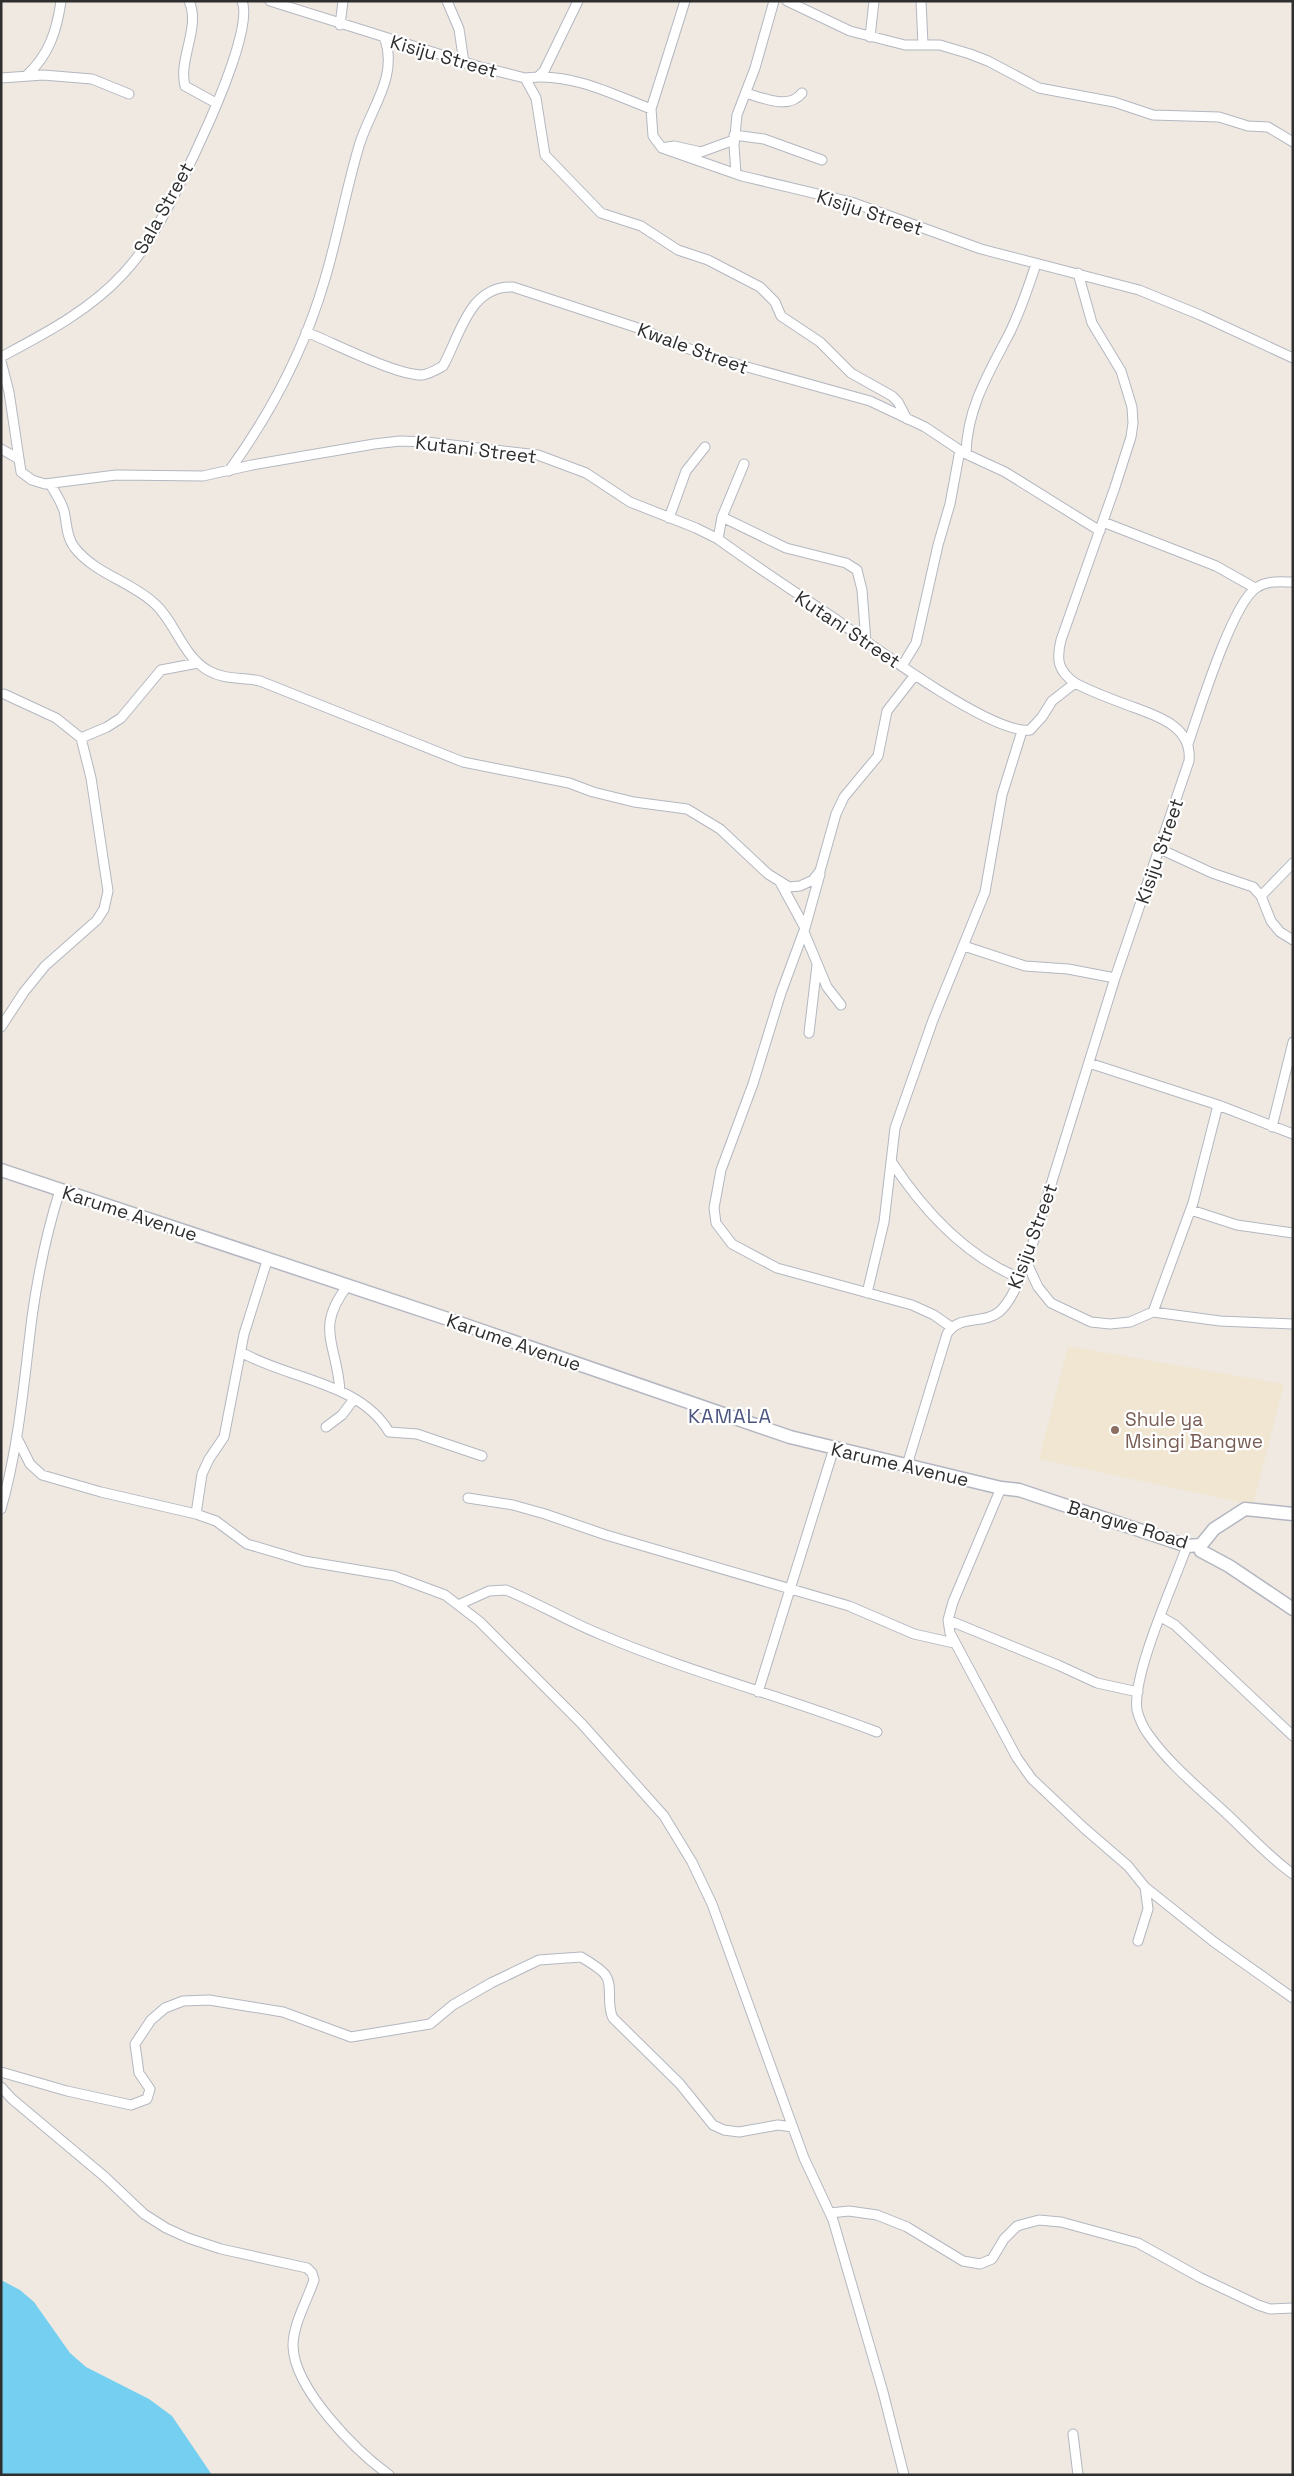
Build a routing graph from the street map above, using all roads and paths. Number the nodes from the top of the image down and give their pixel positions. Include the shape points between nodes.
1 (61, 1) edge
2 (188, 1) edge
3 (242, 1) edge
4 (271, 1) edge
5 (343, 1) edge
6 (447, 1) edge
7 (578, 1) edge
8 (685, 1) edge
9 (787, 1) edge
10 (874, 1) edge
11 (920, 1) edge
12 (773, 2) edge
13 (340, 25) junction
14 (870, 37) junction
15 (385, 38) junction
16 (924, 44) junction
17 (464, 63) junction
18 (27, 75) junction
19 (538, 77) junction
20 (1, 78) edge
21 (525, 78) junction
22 (746, 93) junction
23 (802, 93) dead end
24 (129, 94) dead end
25 (216, 103) junction
26 (651, 109) junction
27 (734, 138) junction
28 (1293, 142) edge
29 (662, 148) junction
30 (822, 160) dead end
31 (736, 174) junction
32 (1036, 264) junction
33 (1078, 273) junction
34 (306, 332) junction
35 (1293, 358) edge
36 (1, 359) edge
37 (907, 419) junction
38 (705, 447) dead end
39 (1, 449) edge
40 (963, 452) junction
41 (18, 459) junction
42 (744, 464) dead end
43 (229, 471) junction
44 (50, 484) junction
45 (722, 517) junction
46 (669, 518) junction
47 (1102, 526) junction
48 (718, 539) junction
49 (1293, 582) edge
50 (1255, 588) junction
51 (866, 642) junction
52 (198, 663) junction
53 (902, 666) junction
54 (916, 675) junction
55 (1075, 683) junction
56 (4, 694) dead end
57 (1022, 731) junction
58 (81, 738) junction
59 (1188, 744) junction
60 (1160, 849) junction
61 (1293, 863) edge
62 (821, 866) junction
63 (780, 882) junction
64 (1261, 896) junction
65 (804, 930) junction
66 (1293, 940) edge
67 (964, 946) junction
68 (817, 965) junction
69 (1115, 978) junction
70 (841, 1005) dead end
71 (1, 1027) edge
72 (809, 1033) dead end
73 (1293, 1042) edge
74 (1089, 1063) junction
75 (1218, 1105) junction
76 (1272, 1127) junction
77 (1293, 1134) edge
78 (891, 1161) junction
79 (1, 1170) edge
80 (60, 1190) junction
81 (1191, 1210) junction
82 (1293, 1233) edge
83 (268, 1258) junction
84 (1026, 1261) junction
85 (1019, 1278) junction
86 (348, 1285) junction
87 (867, 1293) junction
88 (1153, 1312) junction
89 (1293, 1324) edge
90 (952, 1327) junction
91 (241, 1352) junction
92 (340, 1391) junction
93 (354, 1399) junction
94 (326, 1427) dead end
95 (17, 1438) junction
96 (834, 1448) junction
97 (482, 1456) dead end
98 (907, 1465) junction
99 (1001, 1488) junction
100 (1032, 1494) joint
101 (468, 1498) dead end
102 (1, 1509) edge
103 (196, 1514) junction
104 (1293, 1514) edge
105 (1200, 1545) junction
106 (1187, 1546) junction
107 (790, 1590) junction
108 (458, 1605) junction
109 (1293, 1608) edge
110 (1161, 1617) junction
111 (948, 1620) junction
112 (954, 1644) junction
113 (758, 1692) junction
114 (1138, 1692) junction
115 (877, 1732) dead end
116 (1293, 1736) edge
117 (1293, 1874) edge
118 (1145, 1887) junction
119 (1138, 1941) dead end
120 (1293, 1998) edge
121 (1, 2072) edge
122 (1, 2087) edge
123 (793, 2127) junction
124 (830, 2213) junction
125 (1293, 2308) edge
126 (1073, 2434) dead end
127 (389, 2475) edge
128 (904, 2475) edge
129 (1078, 2475) edge

1 - 18 street via 51,42 39,64
2 - 25 street via 192,11 183,79 188,89
3 - 25 street, Sala Street via 238,45
4 - 13 street, Kisiju Street
5 - 13 street
6 - 17 street via 459,29
7 - 19 street via 544,71
8 - 26 street
9 - 14 street via 838,27
10 - 14 street
11 - 16 street
12 - 22 street
13 - 15 street, Kisiju Street
14 - 16 street via 904,45
15 - 17 street, Kisiju Street
15 - 34 street via 390,54 387,77 359,145 325,279
16 - 28 street via 970,54 1039,88 1114,102 1154,115 1219,117 1248,126 1268,127
17 - 21 street, Kisiju Street
18 - 20 street
18 - 24 street via 92,79
19 - 21 street, Kisiju Street
19 - 26 street, Kisiju Street via 572,80
21 - 37 street via 536,98 544,155 600,213 641,226 678,250 712,262 760,287 775,302 781,316 820,342 851,373 892,396
22 - 23 street via 775,102 799,98
22 - 27 street via 737,115
25 - 36 street, Sala Street via 150,239 122,275 72,318
26 - 29 street via 653,136
27 - 29 street via 701,152 674,146
27 - 30 street via 764,139
27 - 31 street
29 - 31 street, Kisiju Street
31 - 32 street, Kisiju Street via 851,202 981,249
32 - 33 street, Kisiju Street
32 - 40 street via 1009,335 979,392
33 - 35 street, Kisiju Street via 1138,290
33 - 47 street via 1092,323 1121,372 1132,408 1131,437
34 - 37 street, Kwale Street via 394,368 423,375 443,366 465,318 479,299 501,287 513,287 640,329 704,355 870,400
34 - 43 street via 260,427
36 - 41 street, Kutani Street
37 - 40 street, Kwale Street
38 - 46 street via 686,471
39 - 41 street
40 - 47 street, Kwale Street
40 - 53 street via 916,643
41 - 44 street, Kutani Street via 21,472 32,480
42 - 45 street
43 - 44 street, Kutani Street via 186,477 116,475
43 - 46 street, Kutani Street via 400,441 510,450 552,460 586,473 630,502
44 - 52 street via 63,509 73,546 104,572 153,602
45 - 48 street
45 - 51 street via 786,548 846,563 857,570
46 - 48 street, Kutani Street
47 - 50 street, Kwale Street via 1216,566
47 - 55 street via 1057,655 1058,666
48 - 51 street, Kutani Street
49 - 50 street via 1276,581
50 - 59 street, Kisiju Street via 1239,606
51 - 53 street, Kutani Street
52 - 58 street via 161,670 121,718
52 - 63 street via 225,677 260,681 463,762 569,783 634,802 687,809 720,829
53 - 54 street, Kutani Street
54 - 57 street, Kutani Street via 973,710
54 - 62 street via 887,711 878,756 844,797
55 - 57 street via 1052,701 1030,730
55 - 59 street via 1174,726
56 - 58 street via 56,718
57 - 67 street via 1002,795 985,892
58 - 71 street via 87,755 106,865 107,899 97,920 45,966
59 - 60 street, Kisiju Street via 1189,761
60 - 64 street via 1217,876 1253,888
60 - 69 street, Kisiju Street
61 - 64 street
62 - 63 street via 813,880 800,886 789,887
62 - 65 street
63 - 65 street
64 - 66 street via 1271,921
65 - 68 street
65 - 87 street via 721,1170 714,1208 716,1223 732,1244 777,1268
67 - 69 street via 1025,966 1068,969
67 - 78 street via 895,1128
68 - 70 street via 827,987
68 - 72 street
69 - 74 street, Kisiju Street
73 - 76 street
74 - 75 street
74 - 84 street, Kisiju Street
75 - 76 street
75 - 81 street
76 - 77 street
78 - 85 street via 917,1198 958,1241 985,1262
78 - 87 street via 884,1222
79 - 80 street, Karume Avenue
80 - 83 street, Karume Avenue
80 - 95 street via 33,1314
81 - 82 street via 1237,1225
81 - 88 street
83 - 86 street, Karume Avenue
83 - 91 street
84 - 85 street, Kisiju Street
84 - 88 street via 1044,1296 1076,1316 1110,1324 1130,1322
85 - 90 street, Kisiju Street via 996,1314
86 - 92 street via 335,1302 328,1329 339,1372
86 - 96 street, Karume Avenue via 790,1437
87 - 90 street via 912,1305
88 - 89 street
90 - 98 street
91 - 92 street via 271,1367
91 - 103 street via 224,1437 202,1474
92 - 93 street
93 - 94 street via 342,1415
93 - 97 street via 382,1420 389,1432 417,1434
95 - 102 street
95 - 103 street via 30,1464 42,1475
96 - 98 street, Karume Avenue
96 - 107 street
98 - 99 street, Karume Avenue
99 - 100 street, Karume Avenue
99 - 111 street via 952,1602
100 - 106 street, Bangwe Road
101 - 107 street via 545,1514
103 - 108 street via 216,1521 247,1544 304,1560 394,1576 445,1595
104 - 105 street via 1245,1509 1214,1529
105 - 106 street, Bangwe Road
105 - 109 street, Bangwe Road via 1201,1551
106 - 110 street
107 - 112 street via 849,1606 914,1634
107 - 113 street
108 - 113 street via 488,1591 506,1590 602,1636
108 - 123 street via 479,1621 582,1724 664,1816 692,1862 712,1904
110 - 114 street
110 - 116 street via 1181,1630
111 - 112 street
111 - 114 street via 1110,1688
112 - 118 street via 1032,1779 1128,1866
113 - 115 street via 815,1708
114 - 117 street via 1137,1709 1141,1723 1160,1748
118 - 119 street via 1148,1909
118 - 120 street via 1214,1942
121 - 123 street via 131,2105 147,2099 150,2089 139,2073 135,2044 151,2020 165,2008 182,2001 209,2000 283,2012 351,2037 430,2024 453,2005 539,1960 581,1957 606,1976 608,2004 613,2018 680,2084 713,2125 739,2132
122 - 127 street via 144,2214 166,2228 221,2249 307,2268 314,2280 293,2344 302,2375 312,2396 337,2427 371,2462
123 - 124 street
124 - 125 street via 849,2211 877,2215 907,2227 963,2261 980,2264 992,2259 1004,2239 1017,2226 1039,2220 1061,2222 1138,2243 1258,2305 1270,2309
124 - 128 street
126 - 129 street

